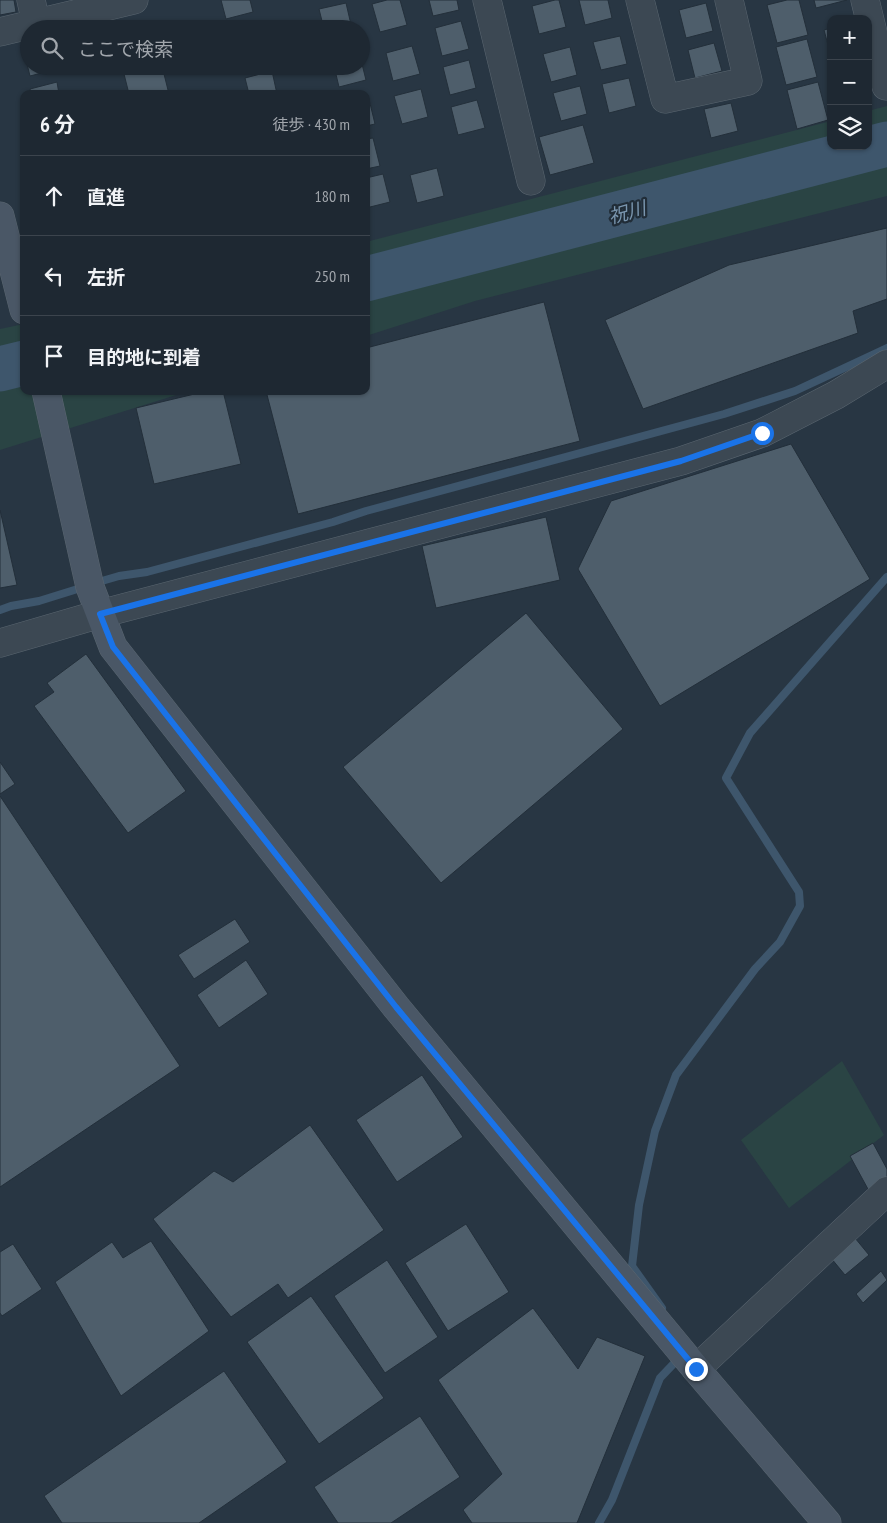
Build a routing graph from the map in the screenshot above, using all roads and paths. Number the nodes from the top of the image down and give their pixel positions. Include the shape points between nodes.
1 (134, 0) edge
2 (487, 0) edge
3 (640, 0) edge
4 (729, 0) edge
5 (865, 0) edge
6 (33, 12) edge
7 (0, 32) edge
8 (886, 86) dead end
9 (531, 181) dead end
10 (0, 216) edge
11 (20, 294) edge
12 (887, 364) edge
13 (47, 396) edge
14 (100, 614) junction
15 (0, 643) edge
16 (887, 1191) edge
17 (696, 1369) junction
18 (827, 1523) edge

1 - 6 street
2 - 9 street
3 - 4 street via 665,99 748,81
5 - 8 street
6 - 7 street
10 - 11 street
12 - 14 street via 762,433 681,461
13 - 14 street via 90,587
14 - 15 street
14 - 17 street via 113,647 390,999
16 - 17 street
17 - 18 street

